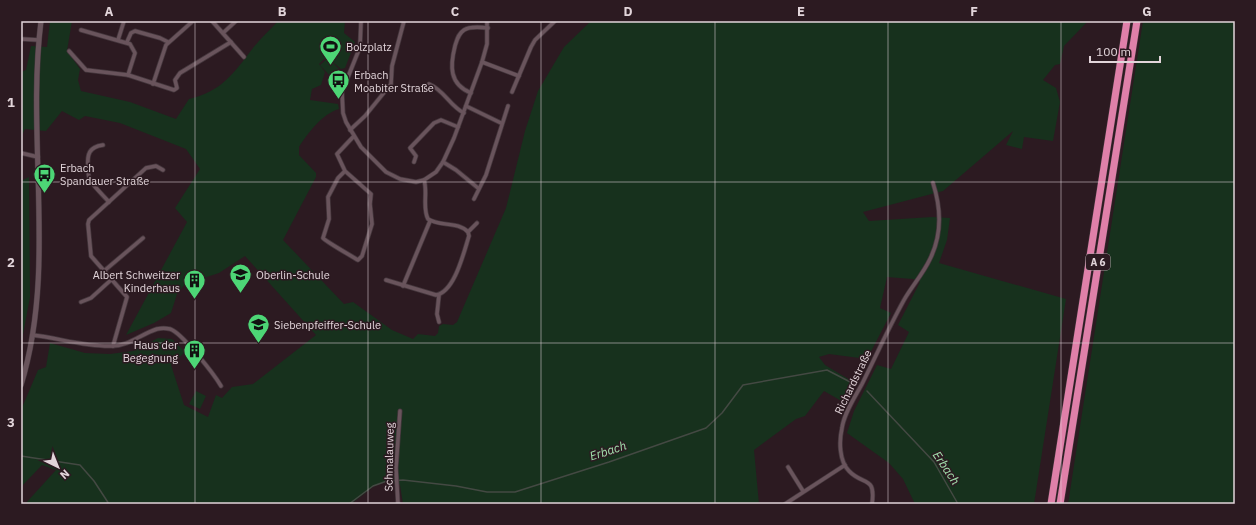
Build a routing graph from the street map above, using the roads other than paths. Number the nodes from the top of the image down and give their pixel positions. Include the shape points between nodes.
1 (41, 21) edge
2 (124, 21) edge
3 (193, 21) edge
4 (212, 21) edge
5 (236, 21) edge
6 (361, 21) edge
7 (404, 21) edge
8 (487, 21) edge
9 (555, 21) edge
10 (1127, 21) edge
11 (1136, 21) edge
12 (488, 28) junction
13 (81, 30) dead end
14 (223, 33) junction
15 (21, 39) edge
16 (39, 40) junction
17 (118, 40) junction
18 (127, 42) junction
19 (168, 42) junction
20 (231, 42) junction
21 (70, 51) dead end
22 (244, 57) dead end
23 (482, 62) junction
24 (128, 76) junction
25 (519, 76) junction
26 (153, 84) junction
27 (429, 84) dead end
28 (512, 92) dead end
29 (471, 93) junction
30 (466, 106) junction
31 (508, 106) dead end
32 (464, 113) junction
33 (501, 123) junction
34 (458, 127) junction
35 (350, 130) junction
36 (354, 136) junction
37 (103, 145) dead end
38 (21, 153) edge
39 (38, 157) junction
40 (414, 162) dead end
41 (443, 162) junction
42 (163, 170) dead end
43 (344, 171) junction
44 (424, 180) junction
45 (933, 183) dead end
46 (478, 188) junction
47 (474, 199) dead end
48 (109, 202) junction
49 (430, 221) junction
50 (477, 223) dead end
51 (468, 232) junction
52 (143, 238) dead end
53 (104, 271) junction
54 (112, 279) junction
55 (386, 280) dead end
56 (402, 286) junction
57 (439, 295) junction
58 (81, 302) dead end
59 (439, 322) dead end
60 (32, 335) junction
61 (113, 346) junction
62 (21, 385) edge
63 (221, 386) dead end
64 (400, 411) dead end
65 (845, 465) junction
66 (788, 467) dead end
67 (803, 491) junction
68 (398, 504) edge
69 (785, 504) edge
70 (872, 504) edge
71 (1051, 504) edge
72 (1060, 504) edge

1 - 16 street
2 - 17 street
3 - 19 street
4 - 14 street
5 - 14 street
6 - 35 street via 360,47 342,92 343,114
7 - 35 street via 392,66 391,84
8 - 12 street
9 - 25 street via 533,44
10 - 71 highway, A 6
11 - 72 highway, A 6
12 - 23 street
12 - 29 street via 469,28 463,31 451,62 456,80
13 - 17 street
14 - 20 street
15 - 16 street
16 - 39 street
17 - 18 street
18 - 19 street via 134,30
18 - 24 street via 133,46 135,53
19 - 26 street
20 - 22 street
20 - 26 street via 180,74 175,80 178,86 175,90
21 - 24 street via 86,70
23 - 25 street
23 - 29 street
24 - 26 street
25 - 28 street
27 - 32 street
29 - 30 street
30 - 32 street
30 - 33 street
31 - 33 street
32 - 34 street
33 - 46 street via 486,175
34 - 40 street via 441,120 434,123 410,148 416,156
34 - 41 street
35 - 36 street
36 - 43 street via 337,154
36 - 44 street via 370,158 386,172 408,181
37 - 48 street via 93,147 87,155 88,174 92,183
38 - 39 street
39 - 60 street via 38,260
41 - 44 street via 436,172
41 - 46 street
42 - 48 street via 156,166 146,168
43 - 43 street via 371,194 372,224 362,256 358,260 329,244 324,238 329,219 328,197
44 - 49 street via 426,213
45 - 65 street, Richardstraße via 939,209 938,236 930,259 912,285 843,422 841,441
46 - 47 street
48 - 53 street via 89,220 88,224 89,252
49 - 51 street via 458,226
49 - 56 street
50 - 51 street
51 - 57 street via 469,236 457,273 450,285
52 - 53 street
53 - 54 street
54 - 58 street via 91,298
54 - 61 street via 124,293 127,301
55 - 56 street
56 - 57 street
57 - 59 street
60 - 61 street via 97,346
60 - 62 street
61 - 63 street via 130,342 158,329 169,329 181,337
64 - 68 street, Schmalauweg via 396,480
65 - 67 street
65 - 70 street via 850,472 871,485
66 - 67 street
67 - 69 street

